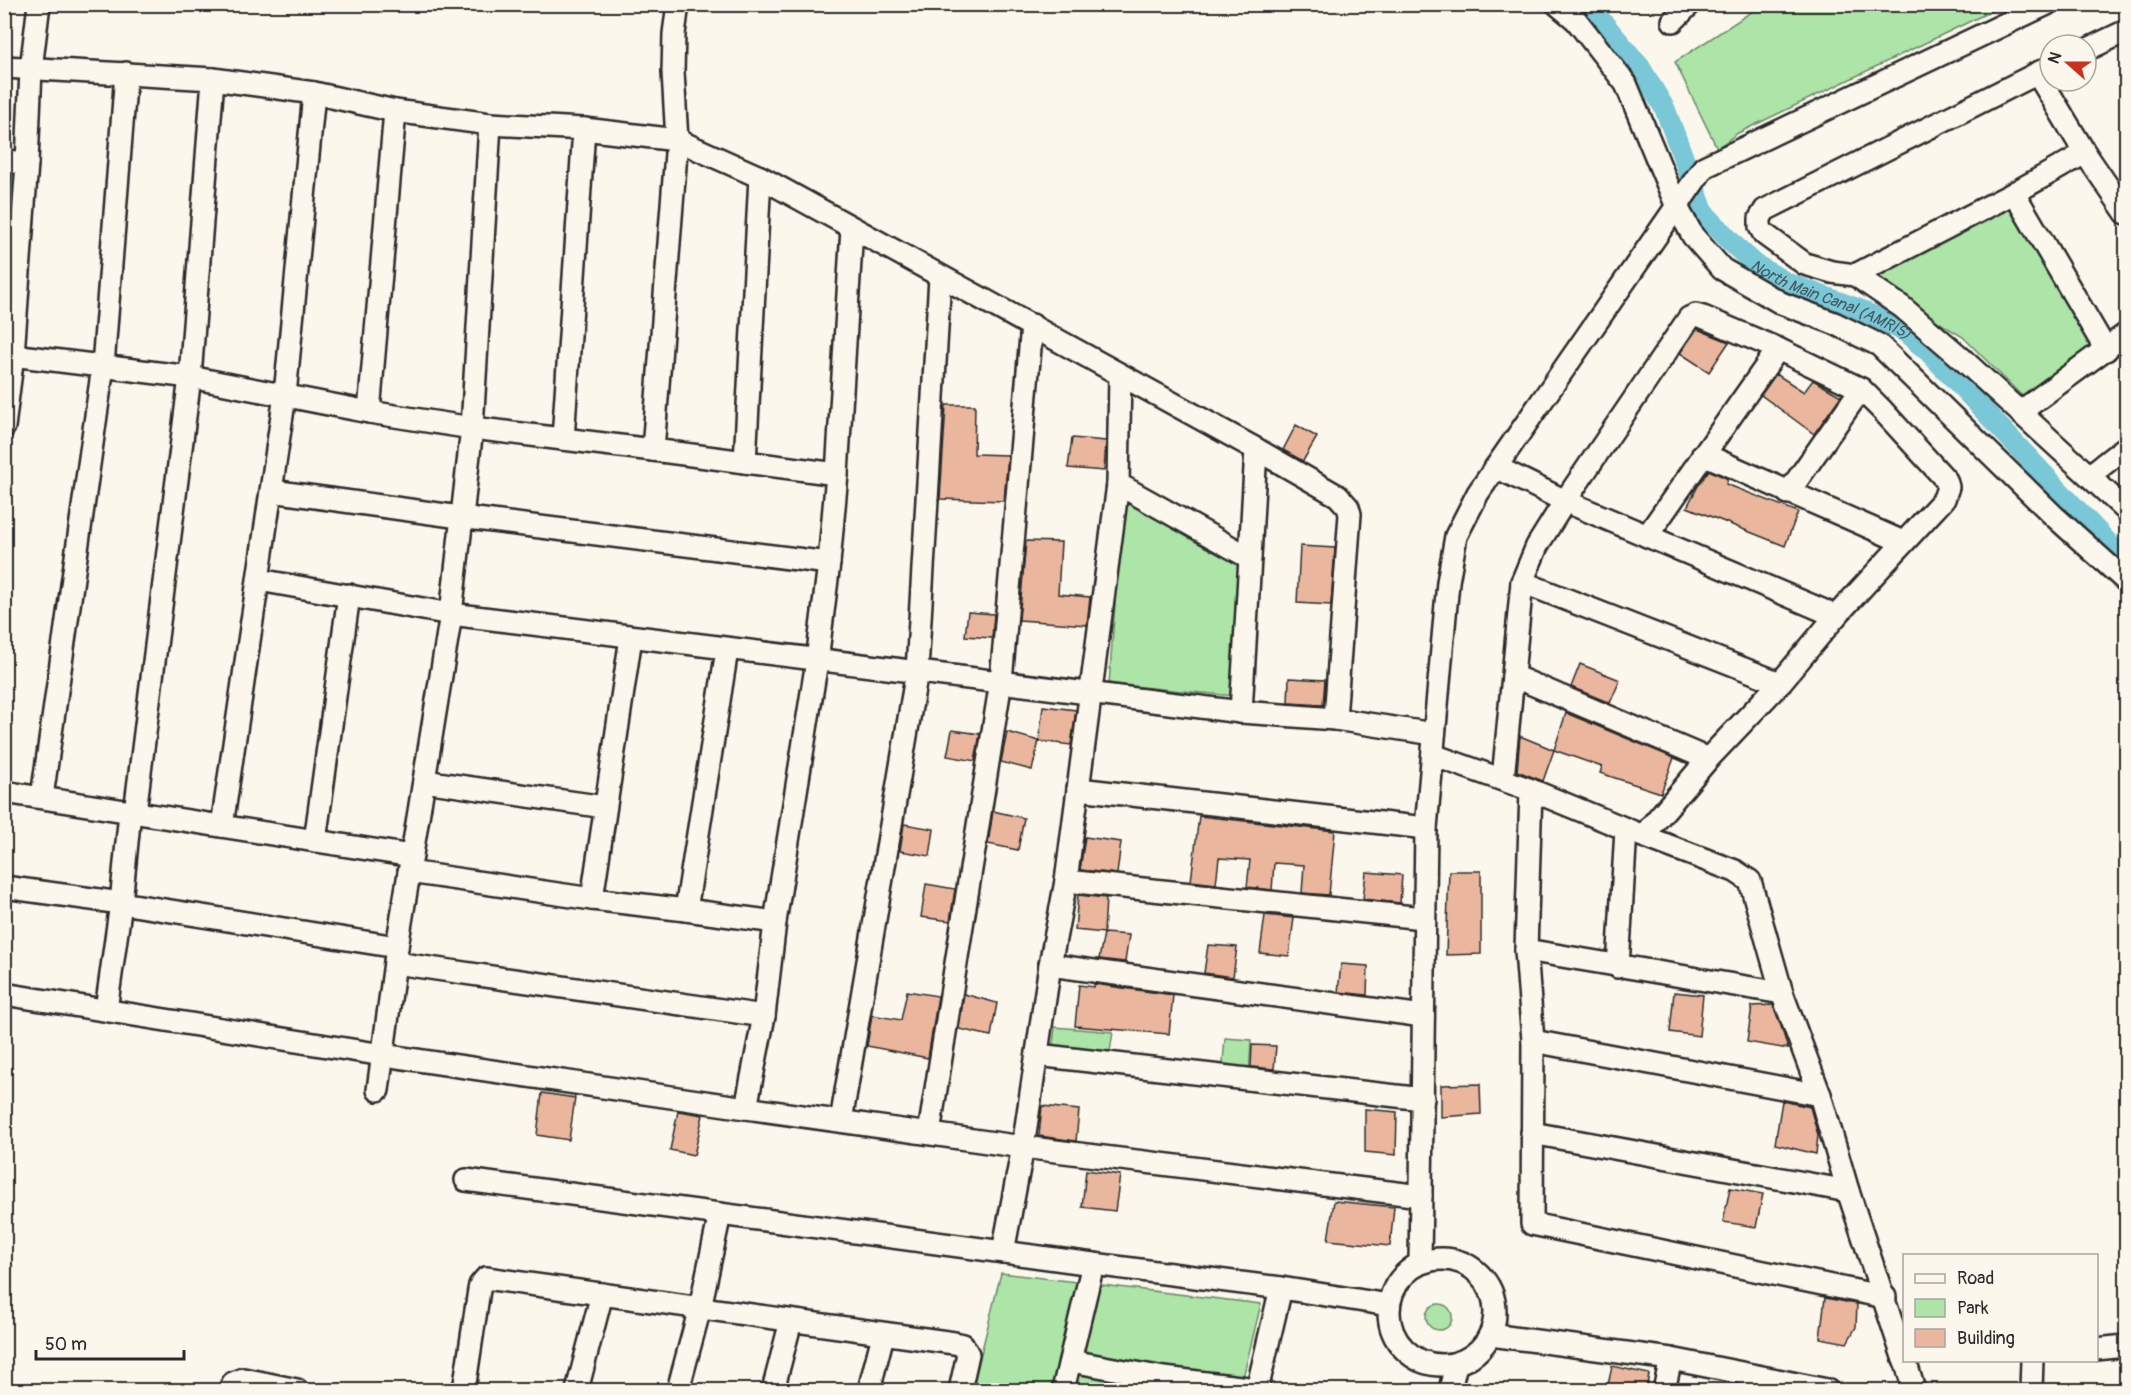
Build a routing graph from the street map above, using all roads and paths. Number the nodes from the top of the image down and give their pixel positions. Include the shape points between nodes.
1 (39, 4) edge
2 (678, 4) edge
3 (1557, 4) edge
4 (1690, 4) edge
5 (2047, 4) edge
6 (1672, 21) dead end
7 (2125, 35) edge
8 (2098, 45) edge
9 (4, 67) edge
10 (31, 69) junction
11 (126, 73) junction
12 (2038, 73) edge
13 (213, 79) junction
14 (314, 93) junction
15 (2055, 93) edge
16 (395, 111) junction
17 (490, 124) junction
18 (584, 129) junction
19 (677, 140) junction
20 (2085, 153) junction
21 (4, 161) edge
22 (27, 163) junction
23 (760, 177) junction
24 (2014, 193) junction
25 (1680, 202) junction
26 (2127, 213) edge
27 (852, 228) junction
28 (12, 251) edge
29 (1856, 275) junction
30 (940, 277) junction
31 (1032, 325) junction
32 (2127, 334) edge
33 (1778, 349) junction
34 (2106, 350) junction
35 (9, 354) edge
36 (103, 366) junction
37 (1120, 375) junction
38 (190, 377) junction
39 (1861, 389) junction
40 (285, 395) junction
41 (369, 411) junction
42 (2020, 412) junction
43 (4, 427) edge
44 (472, 428) junction
45 (563, 439) junction
46 (2127, 447) edge
47 (1256, 449) junction
48 (653, 450) junction
49 (1703, 454) junction
50 (745, 462) junction
51 (1496, 467) junction
52 (837, 474) junction
53 (2090, 475) junction
54 (1118, 484) junction
55 (272, 491) junction
56 (1788, 493) junction
57 (1565, 501) junction
58 (2127, 510) edge
59 (460, 517) junction
60 (1647, 536) junction
61 (1903, 542) junction
62 (1250, 558) junction
63 (829, 563) junction
64 (259, 580) junction
65 (2127, 581) edge
66 (1522, 582) junction
67 (349, 595) junction
68 (451, 614) junction
69 (1836, 616) junction
70 (631, 637) junction
71 (727, 650) junction
72 (817, 661) junction
73 (917, 671) junction
74 (1513, 676) junction
75 (1001, 681) junction
76 (1780, 683) junction
77 (1091, 693) junction
78 (1241, 712) junction
79 (1335, 718) junction
80 (1434, 734) junction
81 (1432, 755) junction
82 (1708, 759) junction
83 (1503, 779) junction
84 (424, 781) junction
85 (1078, 789) junction
86 (1530, 790) junction
87 (4, 792) edge
88 (42, 797) junction
89 (605, 807) junction
90 (133, 812) junction
91 (222, 826) junction
92 (1426, 828) junction
93 (1634, 832) junction
94 (315, 841) junction
95 (410, 864) junction
96 (1066, 881) junction
97 (4, 886) edge
98 (592, 899) junction
99 (121, 903) junction
100 (686, 910) junction
101 (1423, 918) junction
102 (775, 922) junction
103 (1526, 950) junction
104 (396, 955) junction
105 (1050, 965) junction
106 (1618, 967) junction
107 (1782, 993) junction
108 (4, 994) edge
109 (105, 1010) junction
110 (764, 1016) junction
111 (1423, 1016) junction
112 (1533, 1041) junction
113 (383, 1055) junction
114 (1037, 1055) junction
115 (378, 1090) dead end
116 (1820, 1095) junction
117 (1423, 1100) junction
118 (746, 1107) junction
119 (841, 1121) junction
120 (929, 1133) junction
121 (1532, 1133) junction
122 (1023, 1147) junction
123 (466, 1180) dead end
124 (1848, 1191) junction
125 (1421, 1196) junction
126 (720, 1214) junction
127 (1003, 1252) junction
128 (1420, 1263) junction
129 (1093, 1264) junction
130 (1281, 1288) junction
131 (602, 1294) junction
132 (1885, 1297) junction
133 (1389, 1305) junction
134 (700, 1308) junction
135 (791, 1321) junction
136 (883, 1335) junction
137 (1491, 1335) junction
138 (2127, 1346) edge
139 (2098, 1350) edge
140 (1903, 1354) edge
141 (1671, 1359) junction
142 (1071, 1361) junction
143 (1906, 1362) edge
144 (2032, 1362) edge
145 (1456, 1364) junction
146 (1163, 1384) edge
147 (231, 1390) edge
148 (297, 1390) edge
149 (464, 1390) edge
150 (577, 1390) edge
151 (678, 1390) edge
152 (773, 1390) edge
153 (869, 1390) edge
154 (960, 1390) edge
155 (1063, 1390) edge
156 (1257, 1390) edge
157 (1450, 1390) edge
158 (1664, 1390) edge
159 (1827, 1390) edge
160 (1914, 1390) edge
161 (2031, 1390) edge

1 - 10 street
2 - 19 street via 673,72
3 - 25 street via 1576,20 1626,84
4 - 6 street
5 - 25 street via 1704,167
7 - 8 street
9 - 10 street
10 - 11 street
10 - 22 street
11 - 13 street
11 - 36 street
12 - 29 street via 1766,210 1760,218 1764,234 1805,264
13 - 14 street
13 - 38 street
14 - 16 street
14 - 40 street
15 - 20 street
16 - 17 street
16 - 41 street
17 - 18 street
17 - 44 street
18 - 19 street
18 - 45 street
19 - 23 street
19 - 48 street
20 - 24 street
20 - 26 street
21 - 22 street
22 - 28 street
23 - 27 street
23 - 50 street
24 - 29 street
24 - 34 street
25 - 51 street
25 - 65 street via 1693,236 1722,269 1781,303 1834,322 1879,345 2054,516
27 - 30 street
27 - 52 street
28 - 35 street
29 - 42 street via 1902,307
30 - 31 street
30 - 73 street
31 - 37 street
31 - 75 street
32 - 34 street
33 - 39 street
33 - 49 street
33 - 57 street via 1703,316 1689,318
34 - 42 street
35 - 36 street
35 - 43 street
36 - 38 street
36 - 88 street
37 - 47 street
37 - 54 street
38 - 40 street
38 - 90 street
39 - 56 street
39 - 61 street via 1948,483 1944,498
40 - 41 street
40 - 55 street
41 - 44 street
42 - 53 street
44 - 45 street
44 - 59 street
45 - 48 street
46 - 53 street
47 - 62 street
47 - 79 street via 1338,496 1348,507
48 - 50 street
49 - 56 street
49 - 60 street
50 - 52 street
51 - 57 street
51 - 80 street via 1456,536
52 - 63 street
53 - 58 street
54 - 62 street
54 - 77 street
55 - 59 street
55 - 64 street
56 - 61 street
57 - 60 street
57 - 66 street via 1537,546
59 - 63 street
59 - 68 street
60 - 69 street
61 - 69 street
62 - 78 street
63 - 72 street
64 - 67 street
64 - 91 street
66 - 74 street
66 - 76 street
67 - 68 street
67 - 94 street
68 - 70 street
68 - 84 street
69 - 76 street
70 - 71 street
70 - 89 street
71 - 72 street
71 - 100 street
72 - 73 street
72 - 102 street
73 - 75 street
73 - 119 street
74 - 82 street
74 - 83 street
75 - 77 street
75 - 120 street
76 - 82 street
77 - 78 street
77 - 85 street
78 - 79 street
79 - 80 street
80 - 81 street
81 - 83 street
81 - 92 street
82 - 93 street
83 - 86 street
84 - 89 street
84 - 95 street
85 - 92 street
85 - 96 street
86 - 93 street
86 - 103 street
87 - 88 street
88 - 90 street
89 - 98 street
90 - 91 street
90 - 99 street
91 - 94 street
92 - 101 street
93 - 106 street
93 - 107 street via 1735,871 1750,881
94 - 95 street
95 - 98 street
95 - 104 street
96 - 101 street
96 - 105 street
97 - 99 street
98 - 100 street
99 - 104 street
99 - 109 street
100 - 102 street
101 - 111 street
102 - 110 street
103 - 106 street
103 - 112 street
104 - 110 street
104 - 113 street
105 - 111 street
105 - 114 street
106 - 107 street
107 - 116 street
108 - 109 street
109 - 113 street
110 - 118 street
111 - 117 street
112 - 116 street
112 - 121 street
113 - 115 street
113 - 118 street
114 - 117 street
114 - 122 street
116 - 124 street
117 - 125 street
118 - 119 street
119 - 120 street
120 - 122 street
121 - 124 street
121 - 132 street via 1532,1224
122 - 125 street
122 - 127 street
123 - 126 street
124 - 132 street
125 - 128 street
126 - 127 street
126 - 134 street
127 - 129 street
128 - 133 street via 1398,1281
128 - 137 street via 1456,1259 1485,1279 1493,1293 1496,1311
129 - 130 street
129 - 142 street
130 - 133 street
130 - 156 street
131 - 134 street
131 - 149 street via 483,1280
131 - 150 street
132 - 140 street
133 - 145 street via 1390,1324 1410,1355 1423,1362
134 - 135 street
134 - 151 street
135 - 136 street
135 - 152 street
136 - 153 street
136 - 154 street via 963,1345 968,1354
137 - 141 street
137 - 145 street via 1473,1356
138 - 139 street
141 - 158 street
141 - 159 street
142 - 146 street
142 - 155 street
143 - 160 street
144 - 161 street
145 - 157 street
146 - 156 street
147 - 148 street via 233,1383 243,1379

